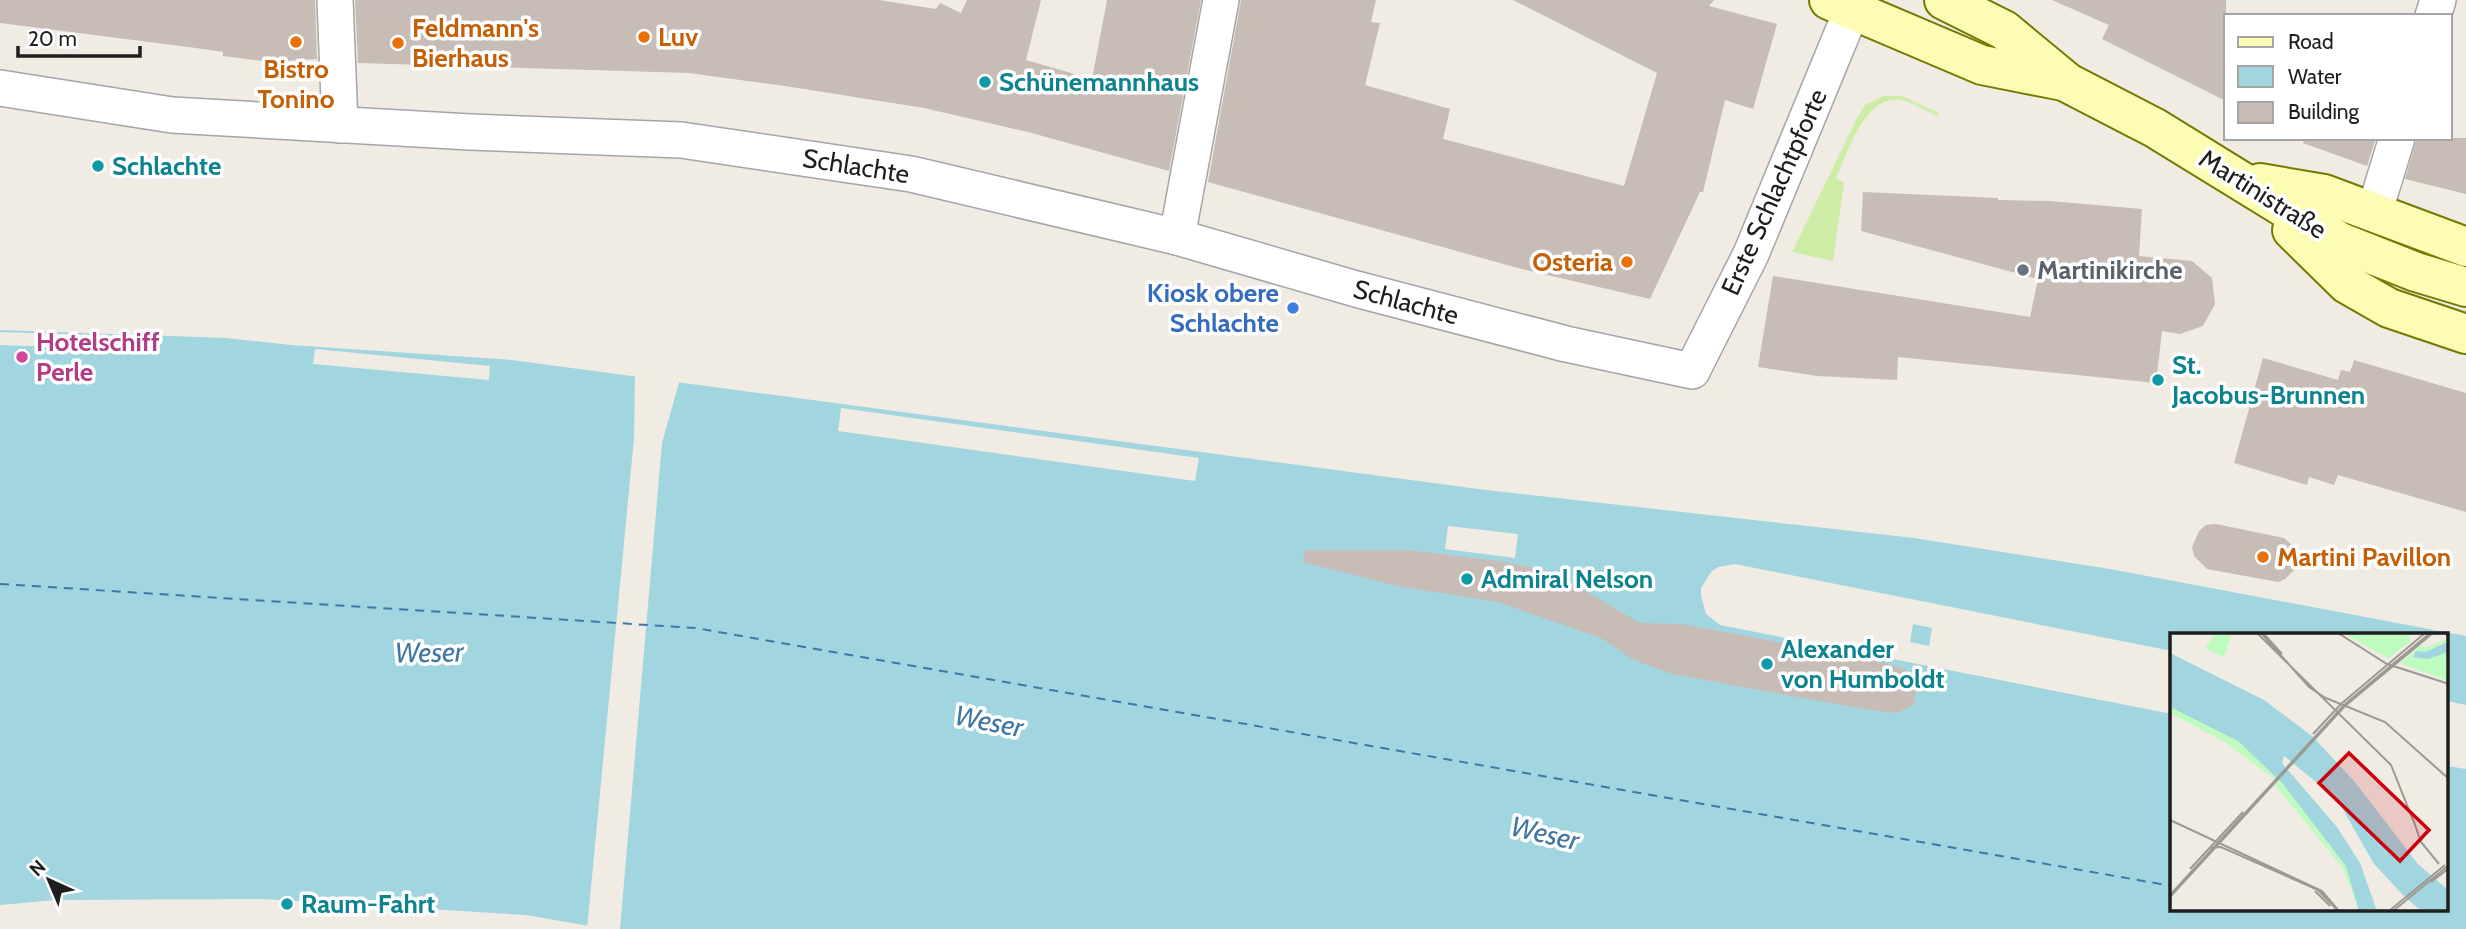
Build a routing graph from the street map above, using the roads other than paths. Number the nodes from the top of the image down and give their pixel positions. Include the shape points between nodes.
1 (335, 0) edge
2 (1221, 0) edge
3 (1944, 0) edge
4 (1845, 4) edge
5 (2068, 83) junction
6 (0, 88) edge
7 (340, 125) junction
8 (2396, 140) edge
9 (2240, 180) junction
10 (2374, 213) junction
11 (1177, 237) junction
12 (2466, 247) edge
13 (2466, 287) edge
14 (2466, 334) edge
15 (1692, 371) joint

1 - 7 street
2 - 11 street
3 - 5 main road, Martinistraße via 2004,30
4 - 5 main road, Martinistraße via 1982,65
4 - 15 street, Erste Schlachtpforte via 1751,254
5 - 9 main road, Martinistraße via 2155,128
6 - 7 street, Schlachte via 172,115
7 - 11 street, Schlachte via 731,146 911,174
8 - 10 street
9 - 10 main road via 2325,194
9 - 13 main road, Martinistraße via 2340,242
9 - 14 main road via 2347,284 2389,308
10 - 12 main road
11 - 15 street, Schlachte via 1553,341

